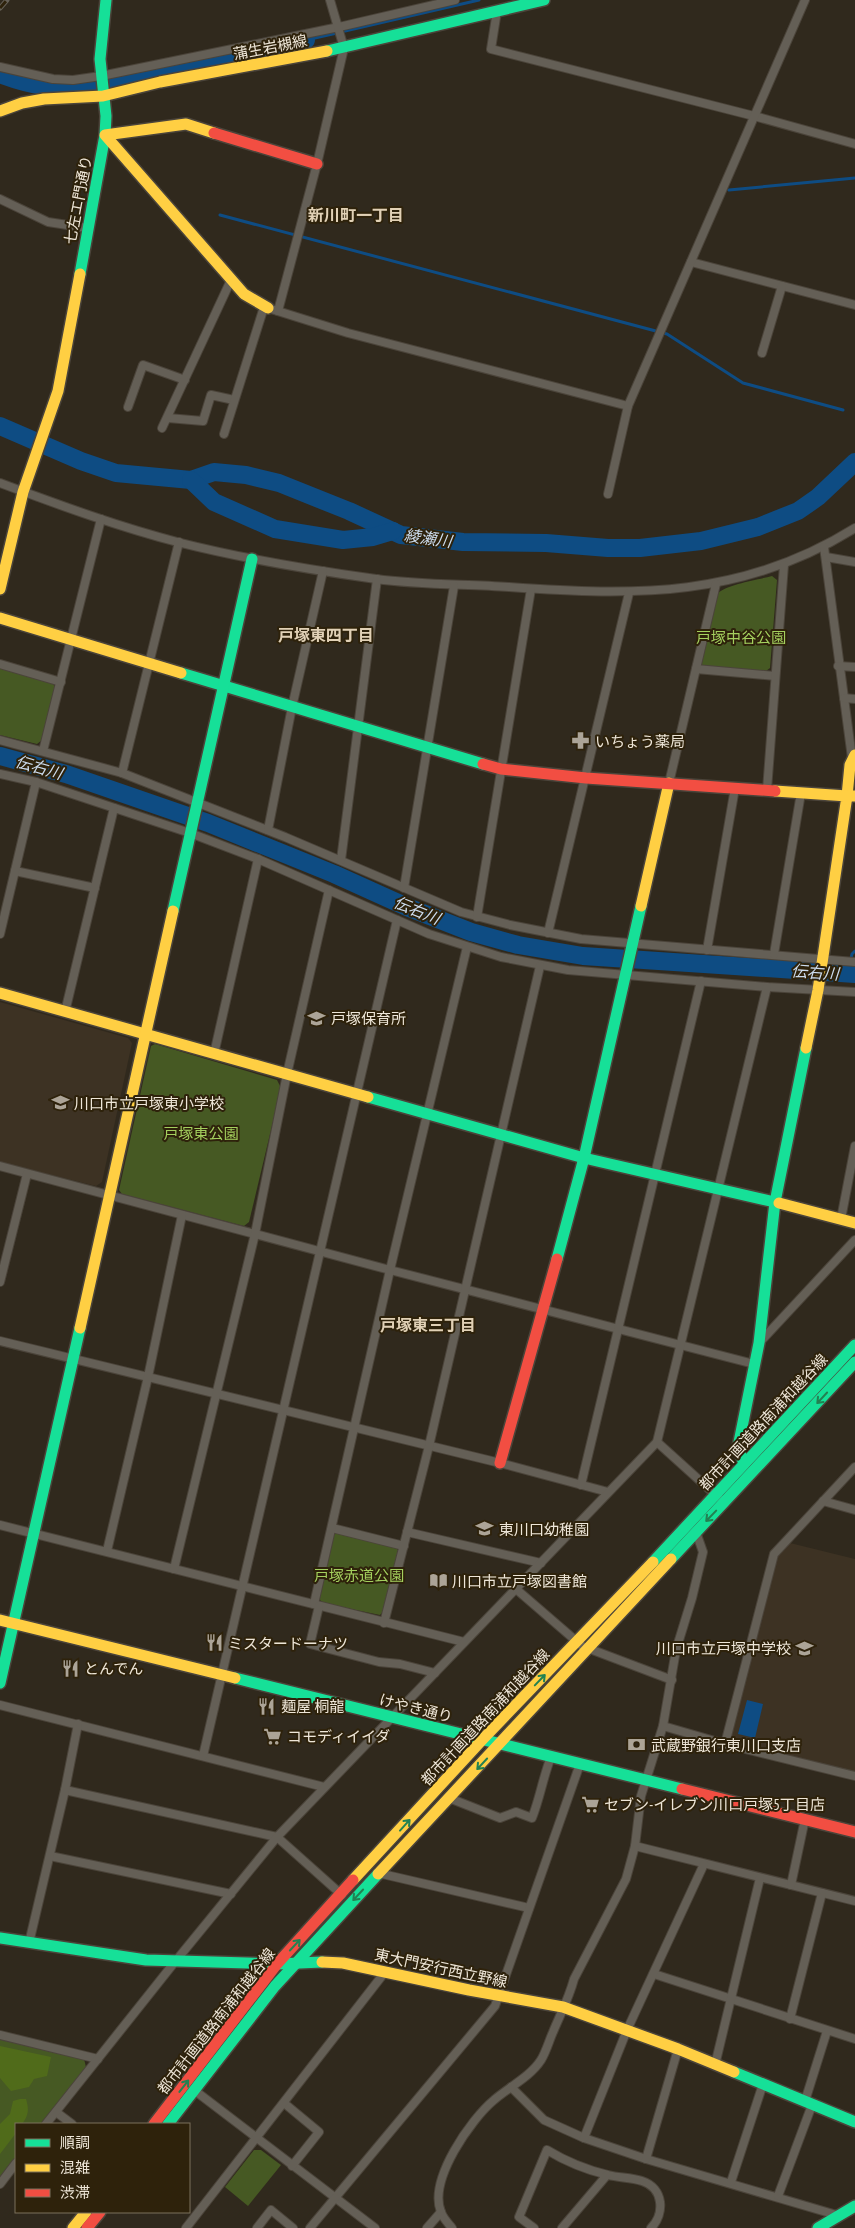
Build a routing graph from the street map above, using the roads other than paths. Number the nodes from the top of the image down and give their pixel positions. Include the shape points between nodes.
1 (106, 0) edge
2 (330, 0) edge
3 (455, 0) edge
4 (544, 0) edge
5 (805, 0) edge
6 (497, 11) junction
7 (339, 27) junction
8 (344, 48) junction
9 (0, 67) edge
10 (101, 76) junction
11 (103, 96) junction
12 (0, 111) edge
13 (754, 116) junction
14 (105, 135) junction
15 (855, 144) edge
16 (317, 164) junction
17 (0, 199) edge
18 (87, 228) junction
19 (691, 262) junction
20 (230, 280) junction
21 (782, 286) junction
22 (855, 306) edge
23 (270, 309) junction
24 (762, 354) dead end
25 (185, 380) junction
26 (234, 400) junction
27 (628, 406) junction
28 (128, 407) dead end
29 (168, 418) junction
30 (162, 428) dead end
31 (224, 434) dead end
32 (0, 483) edge
33 (25, 487) junction
34 (608, 494) dead end
35 (101, 519) junction
36 (855, 528) edge
37 (179, 542) junction
38 (824, 547) junction
39 (826, 557) junction
40 (252, 559) junction
41 (855, 562) edge
42 (784, 565) junction
43 (323, 571) junction
44 (377, 579) junction
45 (716, 584) junction
46 (454, 586) junction
47 (531, 589) junction
48 (0, 590) edge
49 (629, 593) junction
50 (0, 618) edge
51 (72, 640) junction
52 (0, 664) edge
53 (150, 664) junction
54 (838, 666) junction
55 (855, 668) edge
56 (696, 669) junction
57 (775, 676) junction
58 (61, 682) junction
59 (224, 687) junction
60 (844, 698) junction
61 (855, 699) edge
62 (292, 707) junction
63 (358, 727) junction
64 (0, 740) edge
65 (427, 748) junction
66 (43, 751) junction
67 (853, 757) edge
68 (501, 769) junction
69 (0, 774) edge
70 (122, 774) junction
71 (586, 778) junction
72 (36, 782) junction
73 (669, 783) junction
74 (735, 788) junction
75 (767, 790) junction
76 (801, 793) junction
77 (851, 796) edge
78 (196, 806) junction
79 (114, 808) junction
80 (191, 830) junction
81 (268, 830) junction
82 (258, 859) junction
83 (341, 860) junction
84 (15, 871) junction
85 (95, 888) junction
86 (404, 888) junction
87 (329, 890) junction
88 (477, 917) junction
89 (397, 920) junction
90 (548, 933) junction
91 (0, 934) edge
92 (633, 947) junction
93 (467, 948) junction
94 (707, 950) junction
95 (774, 954) junction
96 (821, 960) junction
97 (855, 962) edge
98 (540, 966) junction
99 (627, 972) junction
100 (701, 981) junction
101 (767, 987) junction
102 (818, 990) junction
103 (855, 992) edge
104 (0, 993) edge
105 (65, 1012) junction
106 (145, 1035) junction
107 (214, 1054) junction
108 (287, 1074) junction
109 (356, 1094) junction
110 (428, 1114) junction
111 (501, 1135) junction
112 (855, 1146) edge
113 (584, 1158) junction
114 (0, 1166) edge
115 (27, 1174) junction
116 (655, 1174) junction
117 (719, 1188) junction
118 (109, 1196) junction
119 (775, 1202) junction
120 (182, 1215) junction
121 (841, 1218) junction
122 (855, 1224) edge
123 (255, 1234) junction
124 (855, 1240) edge
125 (4, 1248) edge
126 (319, 1252) junction
127 (390, 1270) junction
128 (0, 1282) edge
129 (466, 1290) junction
130 (544, 1309) junction
131 (618, 1328) junction
132 (0, 1341) edge
133 (759, 1343) junction
134 (681, 1344) junction
135 (855, 1345) edge
136 (72, 1358) junction
137 (852, 1359) edge
138 (754, 1364) junction
139 (148, 1377) junction
140 (216, 1394) junction
141 (283, 1410) junction
142 (355, 1428) junction
143 (657, 1442) junction
144 (428, 1446) junction
145 (500, 1463) junction
146 (744, 1464) junction
147 (855, 1468) edge
148 (581, 1485) junction
149 (608, 1492) junction
150 (720, 1499) junction
151 (823, 1501) junction
152 (855, 1510) edge
153 (0, 1525) edge
154 (332, 1528) junction
155 (407, 1532) junction
156 (696, 1532) junction
157 (34, 1533) junction
158 (404, 1546) junction
159 (107, 1551) junction
160 (541, 1564) junction
161 (174, 1569) junction
162 (242, 1586) junction
163 (516, 1589) junction
164 (316, 1605) junction
165 (0, 1620) edge
166 (384, 1622) junction
167 (13, 1623) junction
168 (464, 1642) junction
169 (577, 1642) junction
170 (590, 1648) junction
171 (434, 1673) junction
172 (220, 1675) junction
173 (672, 1680) junction
174 (0, 1683) edge
175 (0, 1705) edge
176 (393, 1718) junction
177 (78, 1724) junction
178 (664, 1726) junction
179 (482, 1740) junction
180 (500, 1744) junction
181 (725, 1744) junction
182 (203, 1756) junction
183 (551, 1757) junction
184 (580, 1764) junction
185 (855, 1776) edge
186 (647, 1780) junction
187 (324, 1787) junction
188 (65, 1790) junction
189 (449, 1798) junction
190 (805, 1819) junction
191 (855, 1832) edge
192 (277, 1837) junction
193 (635, 1846) junction
194 (50, 1856) junction
195 (704, 1864) junction
196 (378, 1873) junction
197 (760, 1878) junction
198 (791, 1885) junction
199 (822, 1893) junction
200 (231, 1894) junction
201 (342, 1895) junction
202 (855, 1900) edge
203 (529, 1908) junction
204 (0, 1938) edge
205 (29, 1943) junction
206 (176, 1961) junction
207 (295, 1962) junction
208 (278, 1964) junction
209 (385, 1972) junction
210 (654, 1974) junction
211 (499, 1995) junction
212 (730, 2000) junction
213 (563, 2007) junction
214 (790, 2019) junction
215 (628, 2030) junction
216 (827, 2031) junction
217 (0, 2035) edge
218 (855, 2039) edge
219 (678, 2049) junction
220 (98, 2059) junction
221 (715, 2065) junction
222 (763, 2084) junction
223 (511, 2087) junction
224 (194, 2090) junction
225 (284, 2103) junction
226 (808, 2103) junction
227 (56, 2112) junction
228 (855, 2122) edge
229 (47, 2123) edge
230 (71, 2123) edge
231 (155, 2123) edge
232 (169, 2123) edge
233 (584, 2138) junction
234 (256, 2139) junction
235 (646, 2159) junction
236 (15, 2164) edge
237 (292, 2166) junction
238 (607, 2175) junction
239 (731, 2182) junction
240 (0, 2184) edge
241 (778, 2196) junction
242 (336, 2198) junction
243 (855, 2206) edge
244 (441, 2212) junction
245 (85, 2213) edge
246 (99, 2213) edge
247 (840, 2216) junction
248 (74, 2228) edge
249 (87, 2228) edge
250 (186, 2228) edge
251 (257, 2228) edge
252 (293, 2228) edge
253 (310, 2228) edge
254 (375, 2228) edge
255 (427, 2228) edge
256 (452, 2228) edge
257 (534, 2228) edge
258 (562, 2228) edge
259 (650, 2228) edge
260 (818, 2228) edge

1 - 10 street, 七左エ門通り via 101,36
2 - 7 street
3 - 7 street
4 - 6 street, 蒲生岩槻線
5 - 13 street
6 - 8 street, 蒲生岩槻線
6 - 13 street via 492,49
7 - 8 street
7 - 10 street
8 - 11 street, 蒲生岩槻線 via 160,82
8 - 16 street
9 - 10 street via 53,79
10 - 11 street, 七左エ門通り
11 - 12 street, 蒲生岩槻線 via 44,99
11 - 14 street, 七左エ門通り
13 - 15 street
13 - 19 street
14 - 16 street via 186,124
14 - 18 street, 七左エ門通り
14 - 20 street
16 - 23 street
17 - 18 street via 48,222
18 - 33 street, 七左エ門通り via 55,403
19 - 21 street
19 - 27 street
20 - 23 street via 244,294
20 - 25 street
21 - 22 street
21 - 24 street
23 - 26 street
23 - 27 street via 348,333
25 - 28 street via 143,365
25 - 29 street
26 - 29 street via 211,395 203,421
26 - 31 street
27 - 34 street
29 - 30 street
32 - 33 street
33 - 35 street
33 - 48 street, 七左エ門通り
35 - 37 street
35 - 51 street
36 - 38 street
37 - 40 street
37 - 53 street
38 - 39 street
38 - 42 street
39 - 41 street
39 - 54 street
40 - 43 street
40 - 59 street
42 - 45 street
42 - 57 street
43 - 44 street
43 - 62 street
44 - 46 street
44 - 63 street
45 - 49 street
45 - 56 street
46 - 47 street
46 - 65 street
47 - 49 street
47 - 68 street
49 - 71 street
50 - 51 street
51 - 53 street
51 - 58 street
52 - 58 street
53 - 59 street
53 - 70 street
54 - 55 street
54 - 60 street
56 - 57 street
56 - 73 street
57 - 75 street
58 - 66 street
59 - 62 street
59 - 78 street
60 - 61 street
60 - 67 street
62 - 63 street
62 - 81 street
63 - 65 street
63 - 83 street
64 - 66 street
65 - 68 street
65 - 86 street
66 - 70 street
67 - 77 street
68 - 71 street
68 - 88 street
69 - 72 street
70 - 78 street
71 - 73 street
71 - 90 street
72 - 79 street
72 - 84 street
73 - 74 street
73 - 92 street
74 - 75 street
74 - 94 street
75 - 76 street
76 - 77 street
76 - 95 street
77 - 96 street
78 - 80 street
78 - 81 street
79 - 80 street
79 - 85 street
80 - 82 street
80 - 106 street
81 - 83 street
82 - 87 street
82 - 107 street
83 - 86 street
84 - 85 street
84 - 91 street
85 - 105 street
86 - 88 street
87 - 89 street
87 - 108 street
88 - 90 street
89 - 93 street
89 - 109 street
90 - 92 street
92 - 94 street
92 - 99 street
93 - 98 street
93 - 110 street
94 - 95 street
95 - 96 street
96 - 97 street
96 - 102 street
98 - 99 street
98 - 111 street
99 - 100 street
99 - 113 street
100 - 101 street
100 - 116 street
101 - 102 street
101 - 117 street
102 - 103 street
102 - 119 street
104 - 105 street
105 - 106 street
106 - 107 street
106 - 118 street
107 - 108 street
108 - 109 street
108 - 123 street
109 - 110 street
109 - 126 street
110 - 111 street
110 - 127 street
111 - 113 street
111 - 129 street
112 - 121 street
113 - 116 street
113 - 130 street
114 - 115 street
115 - 118 street
115 - 125 street
116 - 117 street
116 - 131 street
117 - 119 street
117 - 134 street
118 - 120 street
118 - 136 street
119 - 121 street
119 - 133 street
120 - 123 street
120 - 139 street
121 - 122 street
123 - 126 street
123 - 140 street
124 - 133 street
125 - 128 street
126 - 127 street
126 - 141 street
127 - 129 street
127 - 142 street
129 - 130 street
129 - 144 street
130 - 131 street
130 - 145 street
131 - 134 street
131 - 148 street
132 - 136 street
133 - 138 street
134 - 138 street
134 - 143 street
135 - 137 street, 都市計画道路南浦和越谷線
136 - 139 street
136 - 157 street
137 - 146 street, 都市計画道路南浦和越谷線
137 -> 150 street, 都市計画道路南浦和越谷線
138 - 146 street via 738,1447
139 - 140 street
139 - 159 street
140 - 141 street
140 - 161 street
141 - 142 street
141 - 162 street
142 - 144 street
142 - 154 street
143 - 149 street
143 - 150 street
144 - 145 street
144 - 155 street
145 - 148 street
146 - 150 street, 都市計画道路南浦和越谷線
147 - 151 street
148 - 149 street
149 - 160 street
150 -> 156 street, 都市計画道路南浦和越谷線
150 - 169 street, 都市計画道路南浦和越谷線
151 - 152 street
151 - 181 street via 774,1554
153 - 157 street
154 - 158 street
154 - 164 street
155 - 158 street
155 - 160 street
156 - 170 street, 都市計画道路南浦和越谷線
156 - 173 street via 703,1552 678,1638
157 - 159 street
157 - 167 street
158 - 166 street
159 - 161 street
160 - 163 street
161 - 162 street
162 - 164 street
162 - 172 street
163 - 168 street
163 - 169 street
164 - 166 street
164 - 171 street via 310,1644
165 - 167 street, けやき通り
166 - 168 street
167 - 172 street, けやき通り
167 - 174 street
168 - 171 street
169 - 170 street
179 -> 169 street, 都市計画道路南浦和越谷線
170 - 173 street
170 - 180 street, 都市計画道路南浦和越谷線
171 - 176 street
172 - 176 street, けやき通り
172 - 182 street
173 - 178 street
175 - 177 street
176 - 179 street, けやき通り
176 - 187 street
177 - 182 street
177 - 188 street
178 - 181 street
178 - 186 street
179 - 180 street, けやき通り
201 -> 179 street, 都市計画道路南浦和越谷線
180 - 183 street, けやき通り
180 -> 189 street, 都市計画道路南浦和越谷線
181 - 185 street
182 - 187 street
183 - 184 street, けやき通り
183 - 189 street via 532,1818 516,1812 500,1818
184 - 186 street, けやき通り
184 - 203 street
186 - 190 street, けやき通り
186 - 193 street via 641,1796
187 - 192 street
188 - 192 street
188 - 194 street
189 - 196 street, 都市計画道路南浦和越谷線
190 - 191 street, けやき通り
190 - 198 street
192 - 200 street
192 - 201 street
193 - 195 street
193 - 213 street via 626,1879
194 - 200 street
194 - 205 street
195 - 197 street
195 - 210 street
196 - 203 street
196 -> 207 street, 都市計画道路南浦和越谷線
197 - 198 street
197 - 212 street
198 - 199 street
199 - 202 street
199 - 214 street
200 - 206 street
208 -> 201 street, 都市計画道路南浦和越谷線
203 - 211 street
204 - 205 street, 東大門安行西立野線
205 - 206 street, 東大門安行西立野線
206 - 208 street, 東大門安行西立野線
206 - 220 street
207 - 208 street, 東大門安行西立野線
207 - 209 street, 東大門安行西立野線 via 343,1963
207 - 224 street, 都市計画道路南浦和越谷線
231 -> 208 street, 都市計画道路南浦和越谷線
209 - 211 street, 東大門安行西立野線
209 - 225 street
210 - 212 street
210 - 215 street
211 - 213 street, 東大門安行西立野線
211 - 242 street via 495,2006
212 - 214 street
212 - 221 street
213 - 215 street, 東大門安行西立野線
213 - 223 street via 541,2061
214 - 216 street
215 - 219 street, 東大門安行西立野線
215 - 233 street
216 - 218 street
216 - 226 street
217 - 220 street
219 - 221 street, 東大門安行西立野線
219 - 235 street
220 - 227 street
221 - 222 street, 東大門安行西立野線
222 - 226 street, 東大門安行西立野線
222 - 239 street
223 - 233 street via 544,2120
223 - 244 street via 482,2110 463,2136 444,2174 440,2189
224 - 232 street, 都市計画道路南浦和越谷線
224 - 234 street
225 - 234 street
225 - 237 street via 319,2132
226 - 228 street, 東大門安行西立野線
226 - 241 street
227 - 229 street
227 - 230 street
233 - 235 street
234 - 237 street
234 - 250 street
235 - 239 street
236 - 240 street
237 - 242 street
238 - 257 street via 561,2159 547,2150 519,2217
238 - 258 street
238 - 259 street via 644,2181 656,2191 661,2212
239 - 241 street
241 - 247 street
242 - 253 street
242 - 254 street
243 - 247 street
244 - 255 street
244 - 256 street
245 - 248 street
246 - 249 street
247 - 260 street
251 - 252 street via 271,2210

